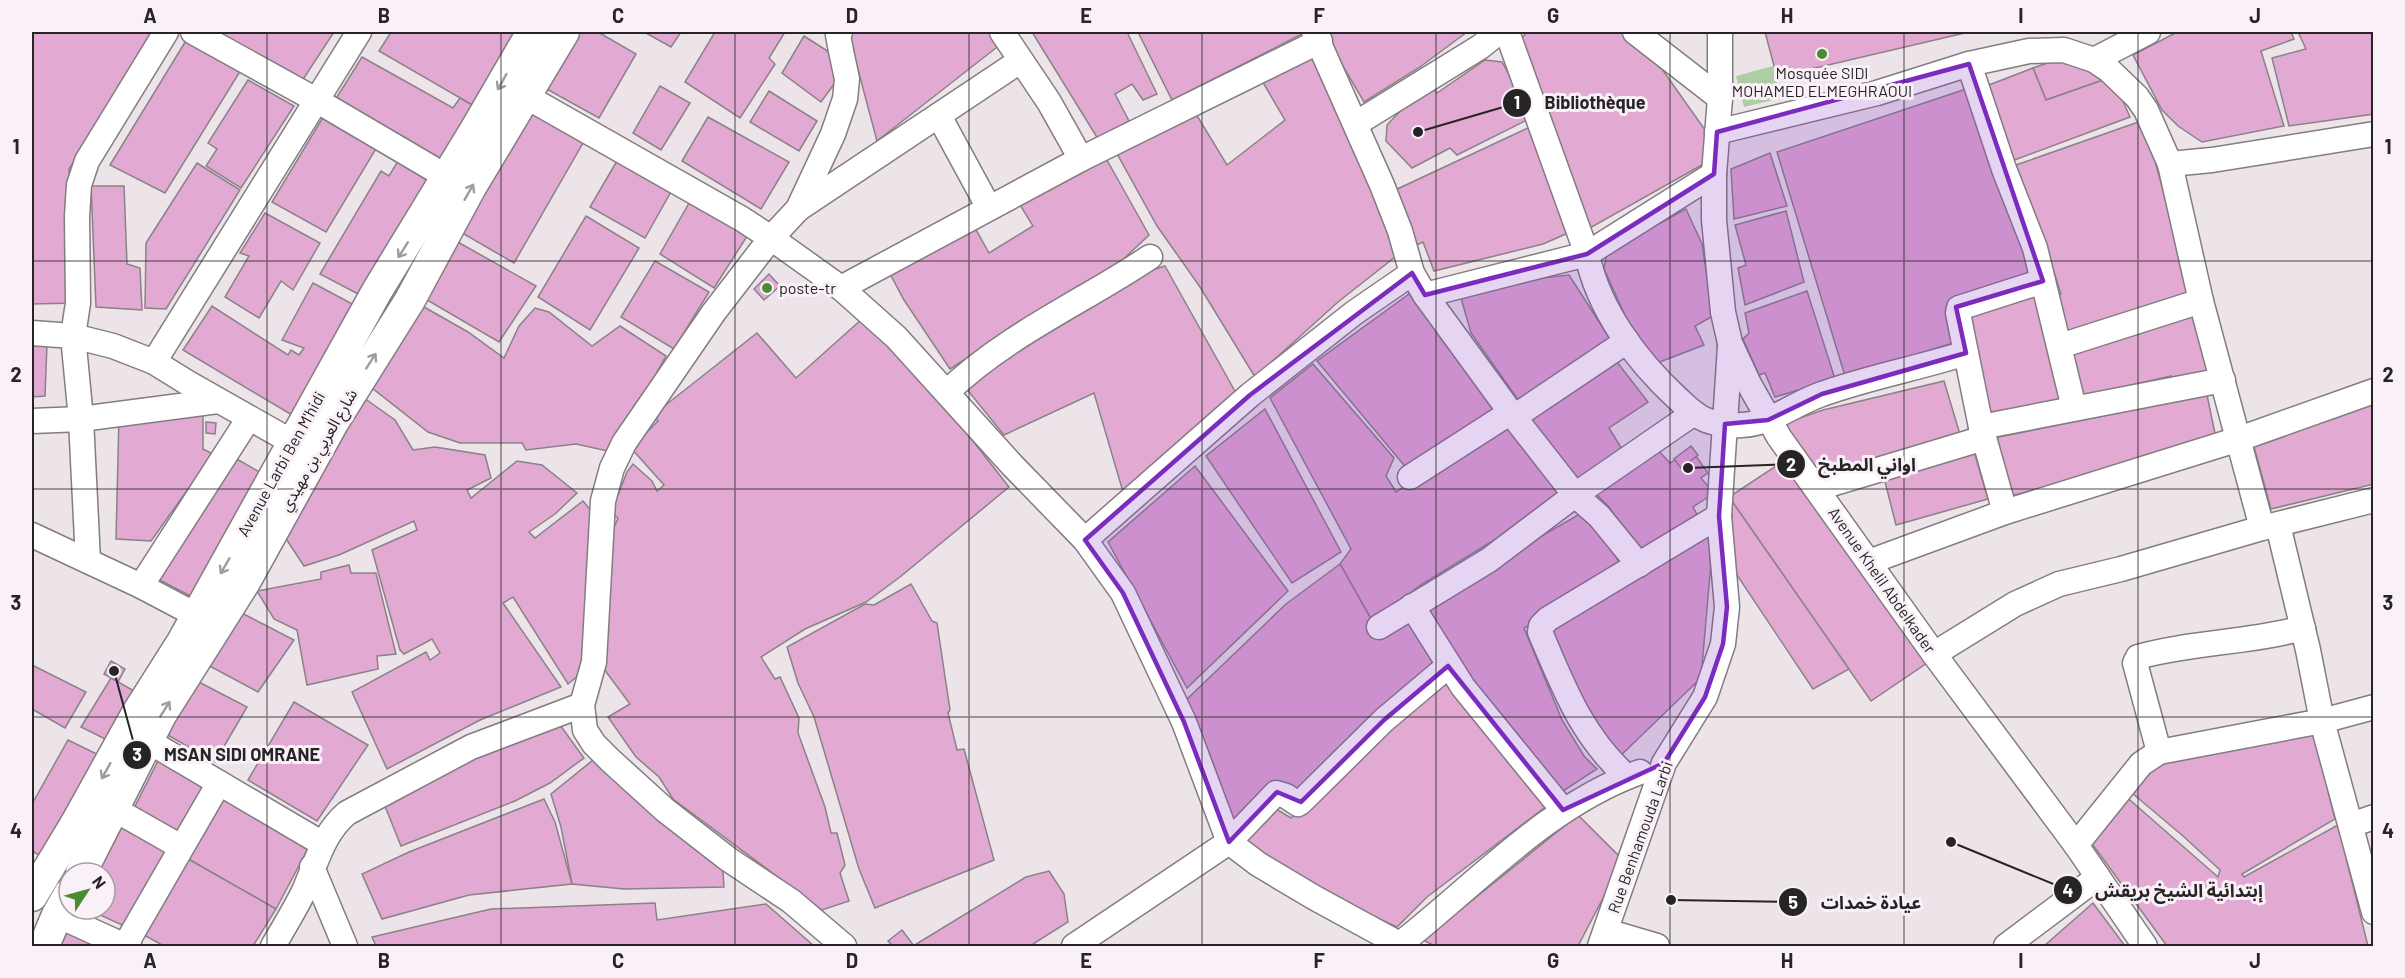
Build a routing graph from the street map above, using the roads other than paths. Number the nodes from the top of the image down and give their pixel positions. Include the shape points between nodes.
1 (166, 32) edge
2 (194, 32) edge
3 (359, 32) edge
4 (532, 32) edge
5 (564, 32) edge
6 (1002, 32) edge
7 (1499, 32) edge
8 (1507, 32) edge
9 (1635, 32) edge
10 (1720, 32) edge
11 (2148, 32) edge
12 (835, 33) edge
13 (1317, 36) edge
14 (2094, 60) junction
15 (1020, 61) junction
16 (1969, 64) junction
17 (527, 96) junction
18 (1720, 98) junction
19 (316, 100) junction
20 (939, 116) junction
21 (1357, 123) junction
22 (1717, 132) junction
23 (2373, 134) edge
24 (1081, 159) junction
25 (2170, 165) junction
26 (1714, 174) junction
27 (447, 177) junction
28 (988, 208) junction
29 (798, 209) junction
30 (771, 238) junction
31 (1587, 254) junction
32 (1150, 257) dead end
33 (1412, 273) junction
34 (2043, 281) junction
35 (841, 288) junction
36 (1425, 295) junction
37 (2201, 301) junction
38 (32, 333) edge
39 (73, 336) junction
40 (1627, 341) junction
41 (1730, 344) junction
42 (2060, 346) junction
43 (1966, 353) junction
44 (154, 363) junction
45 (2223, 380) junction
46 (2373, 391) edge
47 (947, 392) junction
48 (218, 401) junction
49 (2074, 408) junction
50 (1694, 413) junction
51 (1512, 414) junction
52 (249, 418) junction
53 (81, 419) junction
54 (1768, 420) junction
55 (32, 421) edge
56 (1725, 424) junction
57 (1983, 433) junction
58 (2239, 439) junction
59 (304, 448) junction
60 (1410, 477) dead end
61 (1818, 488) junction
62 (1575, 495) junction
63 (2373, 500) edge
64 (2005, 512) junction
65 (1719, 516) junction
66 (2270, 526) junction
67 (32, 535) edge
68 (1085, 540) junction
69 (88, 561) junction
70 (1869, 562) junction
71 (1639, 565) junction
72 (141, 585) junction
73 (1412, 606) junction
74 (196, 615) junction
75 (1379, 627) dead end
76 (2303, 628) junction
77 (1934, 654) junction
78 (1448, 666) junction
79 (582, 705) junction
80 (2373, 707) edge
81 (2322, 721) junction
82 (148, 741) junction
83 (2159, 752) junction
84 (1664, 763) junction
85 (1627, 777) junction
86 (219, 783) junction
87 (114, 809) junction
88 (1563, 810) junction
89 (2373, 817) edge
90 (2351, 825) junction
91 (1228, 842) junction
92 (323, 844) junction
93 (2076, 845) junction
94 (181, 847) junction
95 (56, 855) junction
96 (64, 861) edge
97 (87, 861) edge
98 (312, 867) junction
99 (2098, 877) junction
100 (34, 884) edge
101 (2373, 912) edge
102 (57, 917) edge
103 (88, 921) edge
104 (1603, 939) edge
105 (44, 946) edge
106 (126, 946) edge
107 (273, 946) edge
108 (345, 946) edge
109 (844, 946) edge
110 (1074, 946) edge
111 (1401, 946) edge
112 (1658, 946) edge
113 (2006, 946) edge
114 (2145, 946) edge

1 - 39 street via 87,161 79,186 78,303
2 - 19 street
3 - 19 street
4 -> 27 main road, Avenue Larbi Ben M'hidi
5 - 17 main road, شارع العربي بن مهيدي
6 - 15 street
7 - 21 street
8 - 31 street
9 - 18 street
10 - 18 street, Avenue Khelil Abdelkader
11 - 14 street
12 - 29 street via 848,79 845,99
13 - 21 street
13 - 24 street
14 - 16 street via 2064,50 2045,50
14 - 25 street via 2137,97
15 - 20 street
15 - 24 street
16 - 22 street via 1877,93
16 - 34 street via 2035,248
17 - 30 street
59 -> 17 main road, شارع العربي بن مهيدي via 349,397 410,300 471,187
18 - 22 street, Avenue Khelil Abdelkader
19 - 27 street
19 - 44 street
20 - 28 street
20 - 29 street
21 - 33 street via 1400,231
22 - 26 street, Avenue Khelil Abdelkader
23 - 25 street
24 - 28 street
25 - 37 street
26 - 31 street
26 - 41 street, Avenue Khelil Abdelkader via 1717,260
27 -> 59 main road, Avenue Larbi Ben M'hidi via 377,291
28 - 35 street
29 - 30 street
30 - 35 street
30 - 79 street via 663,385 612,468 603,501 594,662
31 - 36 street
31 - 40 street via 1600,293
32 - 47 street via 1025,332
33 - 36 street
33 - 68 street via 1250,395
34 - 42 street
34 - 43 street via 1959,308
35 - 47 street via 896,337
36 - 51 street
37 - 42 street
37 - 45 street
38 - 39 street
39 - 44 street via 113,346
39 - 53 street
40 - 50 street via 1646,367
40 - 51 street
41 - 54 street, Avenue Khelil Abdelkader
41 - 56 street, Rue Benhamouda Larbi
42 - 49 street
43 - 54 street via 1822,394
43 - 57 street
44 - 48 street
45 - 49 street
45 - 58 street
46 - 58 street
47 - 68 street
48 - 52 street
48 - 53 street
49 - 57 street
50 - 56 street
50 - 62 street
51 - 60 street
51 - 62 street
52 - 59 street
52 - 72 street
53 - 55 street
53 - 69 street
54 - 56 street
54 - 61 street, Avenue Khelil Abdelkader
56 - 65 street, Rue Benhamouda Larbi
57 - 61 street
57 - 64 street
58 - 64 street
58 - 66 street
59 -> 74 main road, Avenue Larbi Ben M'hidi via 244,531
82 -> 59 main road, شارع العربي بن مهيدي via 245,582
61 - 70 street, Avenue Khelil Abdelkader
62 - 71 street via 1599,516
62 - 73 street via 1488,560
63 - 66 street
64 - 70 street
65 - 71 street
65 - 84 street, Rue Benhamouda Larbi via 1727,608 1723,644 1705,697
66 - 76 street
66 - 77 street via 2059,584 2015,604
67 - 69 street
68 - 91 street via 1123,593 1137,622 1184,722
69 - 72 street
70 - 77 street, Avenue Khelil Abdelkader
71 - 85 street via 1548,619 1540,629 1580,722
72 - 74 street
73 - 75 street
73 - 78 street
74 -> 95 main road, Avenue Larbi Ben M'hidi
76 - 81 street
76 - 83 street via 2138,657 2135,663
77 - 93 street, Avenue Khelil Abdelkader
78 - 88 street
78 - 91 street via 1384,720 1301,802 1276,794
79 - 92 street via 471,747 389,790 341,818
79 - 109 street via 585,730 610,760 666,810 791,901
80 - 81 street
81 - 83 street
81 - 90 street
82 - 86 street
82 - 87 main road, شارع العربي بن مهيدي
83 - 93 street via 2141,764
84 - 85 street
84 - 104 street, Rue Benhamouda Larbi
85 - 88 street
86 - 92 street
86 - 94 street
87 - 94 street
87 - 97 main road, شارع العربي بن مهيدي
88 - 111 street
89 - 90 street
90 - 101 street
91 - 110 street
91 - 111 street via 1271,872
92 - 98 street
93 - 99 street, Avenue Khelil Abdelkader
94 - 106 street
95 - 96 main road
95 - 100 main road, Avenue Larbi Ben M'hidi
98 - 107 street
98 - 108 street
99 - 113 street
99 - 114 street, Avenue Khelil Abdelkader
102 - 105 main road
103 - 106 street
104 - 112 street

